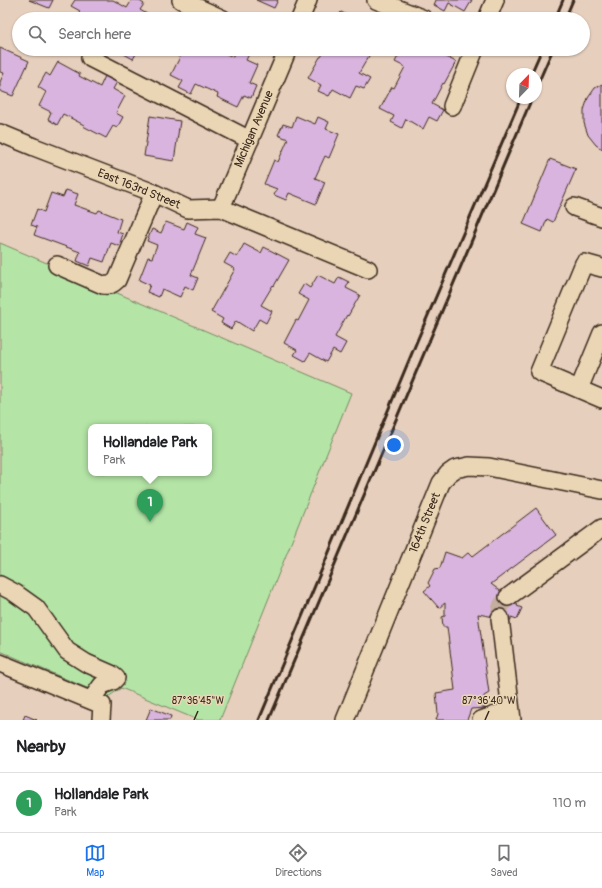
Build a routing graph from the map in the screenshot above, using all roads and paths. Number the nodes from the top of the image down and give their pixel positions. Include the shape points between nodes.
1 (180, 0) edge
2 (308, 0) edge
3 (376, 0) edge
4 (495, 0) edge
5 (207, 12) edge
6 (303, 12) edge
7 (406, 12) edge
8 (490, 12) edge
9 (285, 56) edge
10 (472, 56) edge
11 (90, 58) dead end
12 (452, 106) dead end
13 (0, 132) edge
14 (250, 140) junction
15 (154, 193) junction
16 (574, 207) dead end
17 (221, 208) junction
18 (602, 217) edge
19 (58, 265) dead end
20 (602, 268) edge
21 (368, 269) dead end
22 (602, 333) edge
23 (579, 389) junction
24 (602, 399) edge
25 (602, 490) edge
26 (602, 528) edge
27 (0, 585) edge
28 (508, 596) tunnel mouth
29 (500, 618) tunnel mouth
30 (0, 663) edge
31 (98, 708) edge
32 (511, 715) edge
33 (345, 720) edge
34 (481, 720) edge

1 - 5 street
2 - 6 street
3 - 7 street
4 - 8 street
9 - 14 street, Michigan Avenue
10 - 12 street
11 - 14 street
13 - 15 street, East 163rd Street
14 - 17 street, Michigan Avenue
15 - 17 street, East 163rd Street via 188,209
15 - 19 street via 117,280 113,284 103,285
16 - 18 street
17 - 21 street, East 163rd Street
20 - 23 street via 584,263 539,372
22 - 23 street
23 - 24 street
25 - 33 street, 164th Street via 489,467 469,466 455,469 448,474 441,483
26 - 28 street
27 - 31 street via 36,608 67,651 116,678 102,685
29 - 32 street
30 - 31 street
32 - 34 street

